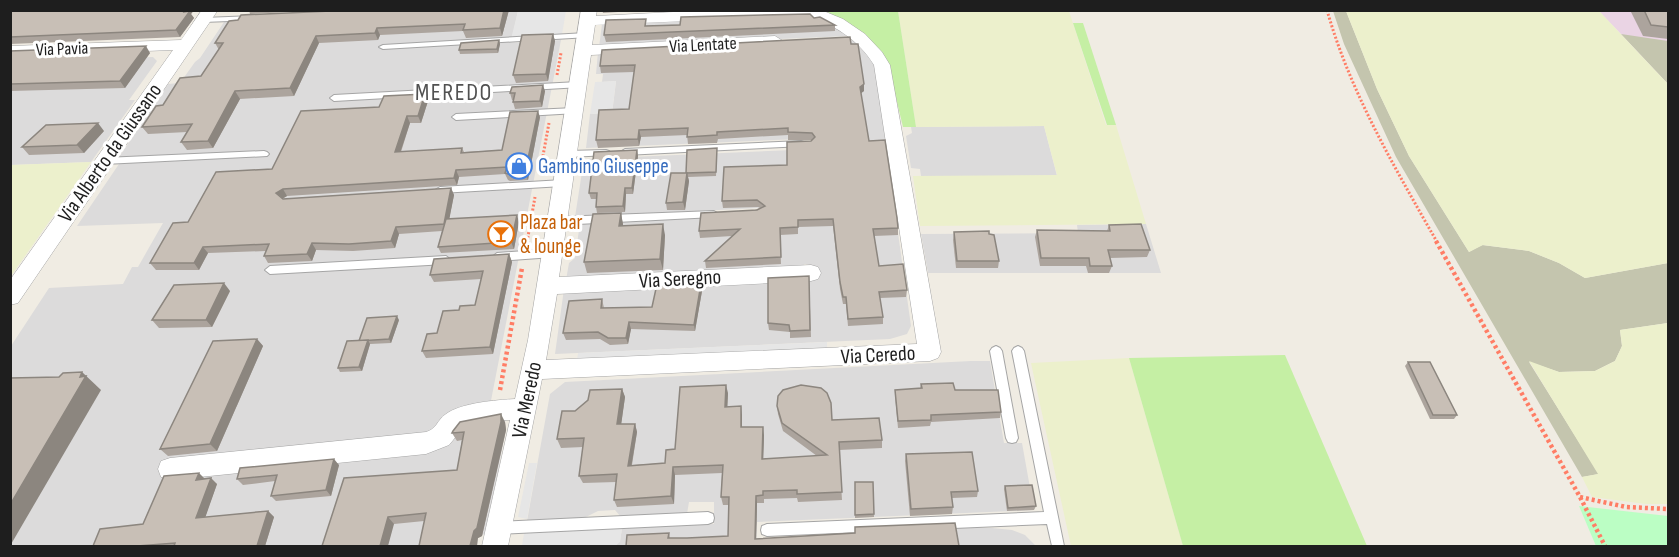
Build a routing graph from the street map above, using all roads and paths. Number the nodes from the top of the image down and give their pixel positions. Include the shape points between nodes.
1 (1327, 10) edge
2 (206, 15) edge
3 (265, 18) edge
4 (587, 29) edge
5 (564, 36) junction
6 (858, 37) junction
7 (834, 38) edge
8 (786, 41) edge
9 (185, 45) junction
10 (383, 47) dead end
11 (10, 51) edge
12 (578, 85) junction
13 (555, 86) junction
14 (334, 98) dead end
15 (574, 111) junction
16 (551, 112) junction
17 (456, 117) dead end
18 (808, 144) edge
19 (264, 154) dead end
20 (568, 154) junction
21 (104, 161) junction
22 (563, 183) junction
23 (538, 184) junction
24 (427, 191) edge
25 (723, 213) edge
26 (558, 221) junction
27 (553, 253) junction
28 (525, 255) junction
29 (490, 257) edge
30 (455, 259) edge
31 (270, 270) dead end
32 (811, 273) dead end
33 (548, 286) junction
34 (10, 297) edge
35 (996, 351) dead end
36 (1018, 351) dead end
37 (534, 370) junction
38 (525, 409) junction
39 (496, 410) junction
40 (1012, 438) dead end
41 (170, 469) dead end
42 (1580, 497) junction
43 (1668, 509) edge
44 (708, 518) dead end
45 (1052, 518) junction
46 (766, 530) dead end
47 (497, 537) edge
48 (1058, 546) edge
49 (1605, 546) edge

1 - 42 path via 1338,50 1396,170
2 - 3 lane
2 - 9 street, Via Alberto da Giussano
4 - 5 lane
4 - 6 street via 803,11 821,14
4 - 8 street, Via Lentate
4 - 12 street, Via Meredo
5 - 10 lane
5 - 13 path
6 - 7 street
6 - 37 street, Via Ceredo via 882,65 930,352
9 - 11 street, Via Pavia
9 - 21 street, Via Alberto da Giussano
12 - 13 lane
12 - 15 street, Via Meredo
13 - 14 lane
15 - 16 lane
15 - 20 street, Via Meredo
16 - 17 lane
16 - 23 path
18 - 20 lane
19 - 21 lane
20 - 22 street, Via Meredo
21 - 34 street, Via Alberto da Giussano
22 - 23 lane
22 - 26 street, Via Meredo
23 - 24 lane
23 - 28 path
25 - 26 lane
26 - 27 street, Via Meredo
27 - 28 lane
27 - 33 street, Via Meredo
28 - 29 lane
28 - 39 path
30 - 31 lane
32 - 33 street, Via Seregno
33 - 37 street, Via Meredo
35 - 40 lane
36 - 45 lane
37 - 38 street, Via Meredo
38 - 39 street
38 - 47 street, Via Meredo
39 - 41 street via 457,419 440,440 426,443
42 - 43 path via 1626,507
42 - 49 path
44 - 47 lane
45 - 46 lane
45 - 48 lane

